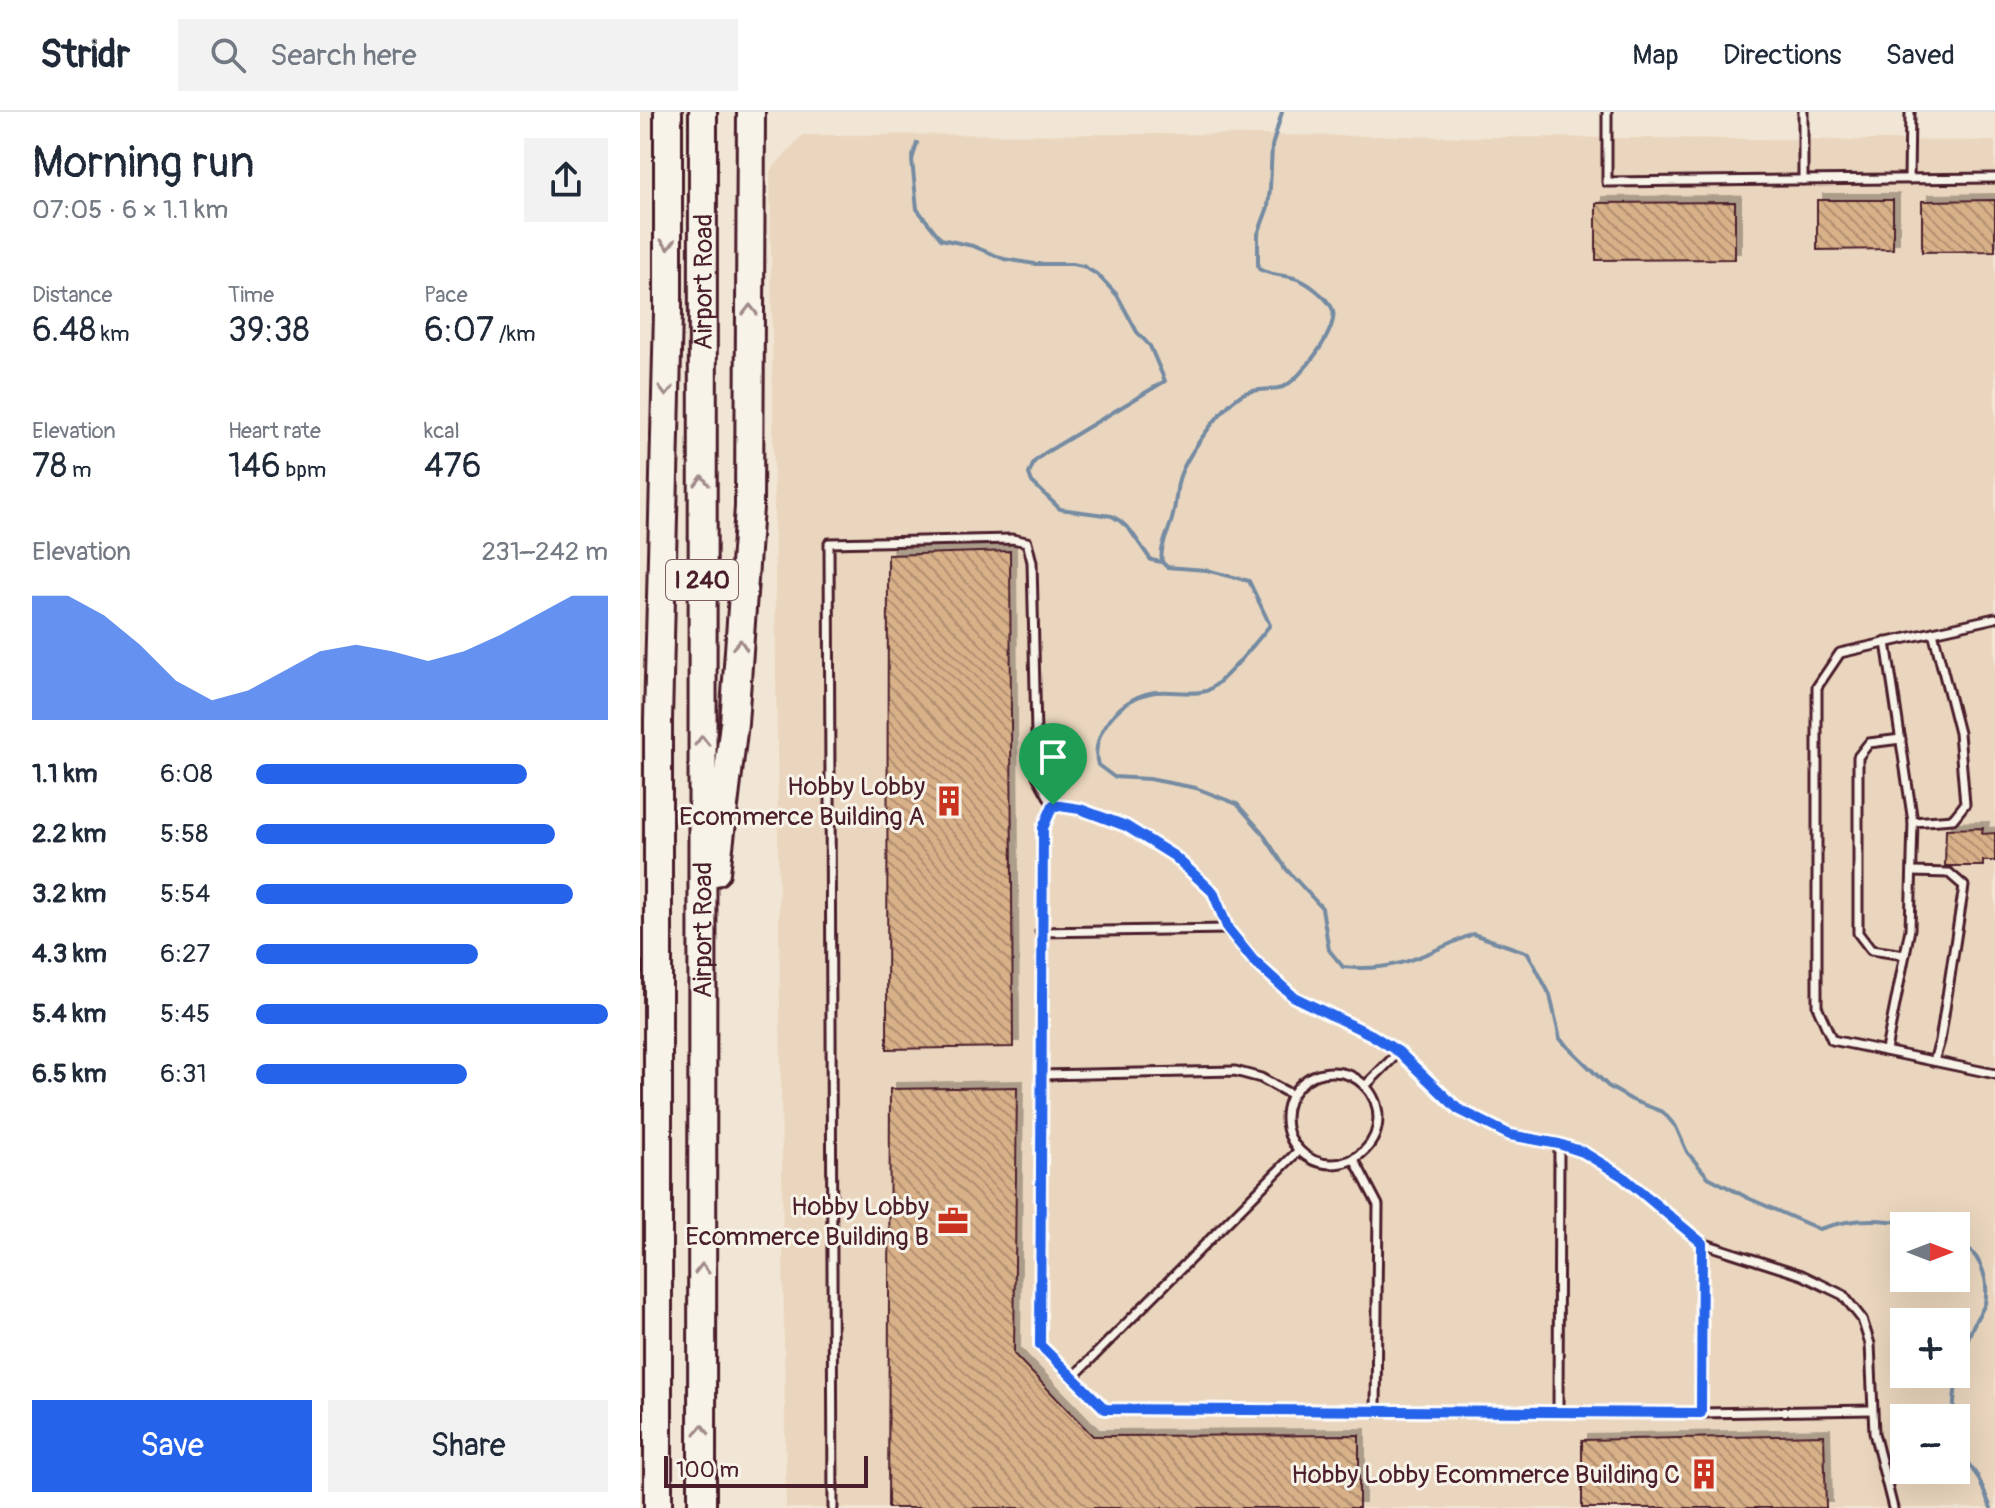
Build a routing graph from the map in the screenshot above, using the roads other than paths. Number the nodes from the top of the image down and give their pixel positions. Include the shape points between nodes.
1 (668, 112) edge
2 (703, 112) edge
3 (751, 112) edge
4 (1607, 112) edge
5 (1803, 112) edge
6 (1910, 112) edge
7 (1995, 178) edge
8 (1909, 179) junction
9 (1803, 180) junction
10 (1995, 618) edge
11 (1933, 632) junction
12 (1886, 642) junction
13 (1901, 739) junction
14 (1053, 805) junction
15 (1913, 822) junction
16 (640, 844) edge
17 (1913, 872) junction
18 (1228, 929) junction
19 (1040, 932) junction
20 (1905, 955) junction
21 (701, 987) junction
22 (657, 996) junction
23 (1886, 1050) junction
24 (1399, 1052) junction
25 (1934, 1061) junction
26 (1995, 1074) edge
27 (1041, 1075) junction
28 (1365, 1086) junction
29 (1292, 1095) junction
30 (1559, 1144) junction
31 (1299, 1150) junction
32 (1354, 1159) junction
33 (1702, 1243) junction
34 (1072, 1378) junction
35 (1872, 1410) junction
36 (1558, 1411) junction
37 (1376, 1412) junction
38 (1701, 1413) junction
39 (658, 1508) edge
40 (702, 1508) edge
41 (833, 1508) edge
42 (1893, 1508) edge

1 -> 22 highway, Airport Road / I 240
21 -> 2 highway, Airport Road / I 240
21 -> 3 highway via 734,723 749,507
4 - 9 lane via 1607,182
5 - 9 lane
6 - 8 lane
7 - 8 lane
8 - 9 lane
10 - 11 lane
11 - 12 lane
11 - 15 lane via 1959,733 1965,804 1953,819
12 - 13 lane
12 - 23 lane via 1840,653 1817,687 1817,1006 1832,1040
13 - 15 lane
13 - 20 lane via 1869,743 1858,757 1858,933 1871,950
14 - 18 lane via 1126,826 1174,856 1213,892
14 - 19 lane via 1043,828
14 - 41 lane via 1037,776 1032,562 1027,542 829,543
15 - 17 lane
16 - 22 highway
17 - 20 lane
17 - 25 lane via 1949,873 1964,886
18 - 19 lane
18 - 24 lane via 1294,997
19 - 27 lane
20 - 23 lane
40 -> 21 highway, Airport Road / I 240
22 - 39 highway, Airport Road / I 240
23 - 25 lane
24 - 28 lane
24 - 30 lane via 1458,1109 1510,1135
25 - 26 lane
27 - 29 lane via 1235,1071
27 - 34 lane via 1040,1345
28 - 29 lane via 1345,1073 1320,1073
28 - 32 lane via 1373,1098 1377,1127
29 - 31 lane via 1286,1118
30 - 33 lane via 1622,1176
30 - 36 lane
31 - 32 lane via 1323,1163
31 - 34 lane
32 - 37 lane via 1378,1205
33 - 35 lane via 1802,1275 1843,1295 1862,1319 1870,1344
33 - 38 lane
34 - 37 lane via 1105,1409
35 - 38 lane
35 - 42 lane
36 - 37 lane
36 - 38 lane

